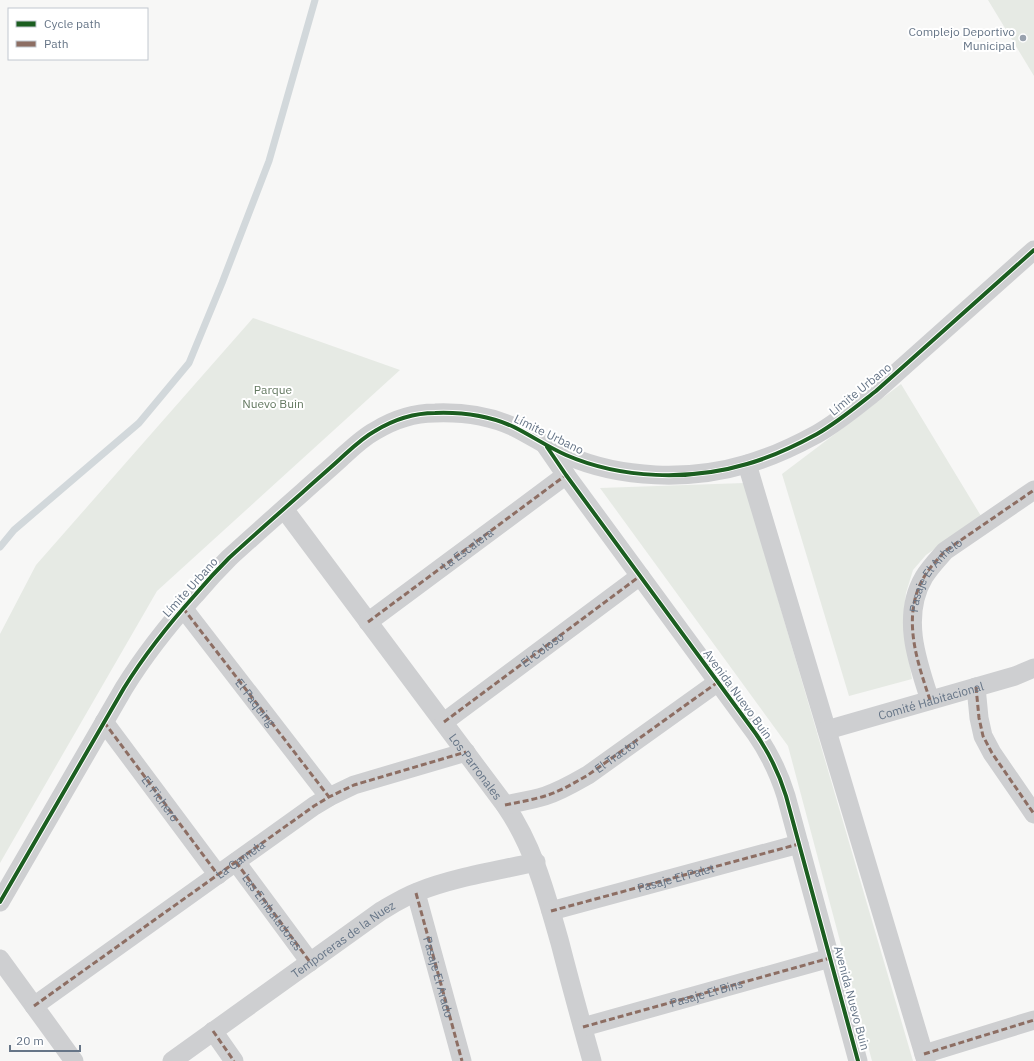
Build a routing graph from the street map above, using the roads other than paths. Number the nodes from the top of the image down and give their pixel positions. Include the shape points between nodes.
1 (1034, 250) edge
2 (546, 445) junction
3 (747, 464) junction
4 (566, 475) junction
5 (1034, 490) edge
6 (284, 509) junction
7 (640, 576) junction
8 (183, 608) junction
9 (368, 622) junction
10 (1034, 668) edge
11 (718, 682) junction
12 (976, 687) junction
13 (930, 700) junction
14 (104, 722) junction
15 (444, 722) junction
16 (827, 730) junction
17 (466, 752) junction
18 (329, 797) junction
19 (505, 805) junction
20 (1034, 814) edge
21 (800, 844) junction
22 (236, 862) junction
23 (536, 862) junction
24 (218, 874) junction
25 (416, 893) junction
26 (0, 902) edge
27 (551, 911) junction
28 (830, 958) junction
29 (0, 959) edge
30 (310, 962) junction
31 (34, 1006) junction
32 (1034, 1020) edge
33 (583, 1027) junction
34 (213, 1031) junction
35 (925, 1057) edge
36 (74, 1061) edge
37 (172, 1061) edge
38 (234, 1061) edge
39 (462, 1061) edge
40 (592, 1061) edge
41 (858, 1061) edge

1 - 3 street, Límite Urbano via 849,413 797,444
2 - 3 street, Límite Urbano via 587,463 647,475 696,474
2 - 4 street, Avenida Nuevo Buin
2 - 6 street, Límite Urbano via 514,427 480,416 425,413 376,430
3 - 16 street
4 - 7 street, Avenida Nuevo Buin
4 - 9 street, La Escalera
5 - 13 street, Pasaje El Anhelo via 945,551 923,579 913,613 913,631 915,648
6 - 8 street, Límite Urbano via 228,560
6 - 9 street, Los Parronales
7 - 11 street, Avenida Nuevo Buin
7 - 15 street, El Coloso
8 - 14 street, Límite Urbano via 139,664
8 - 18 street, El Paquing
9 - 15 street, Los Parronales
10 - 12 street, Comité Habitacional
11 - 19 street, El Tractor via 574,783 546,796
11 - 21 street, Avenida Nuevo Buin via 773,762 781,779
12 - 13 street, Comité Habitacional
12 - 20 street via 980,727 985,740
13 - 16 street, Comité Habitacional
14 - 24 street, El Fichero
14 - 26 street, Límite Urbano
15 - 17 street, Los Parronales
16 - 35 street
17 - 18 street, La Gamela via 354,785
17 - 19 street, Los Parronales
18 - 22 street, La Gamela
19 - 23 street, Los Parronales
21 - 27 street, Pasaje El Palet
21 - 28 street, Avenida Nuevo Buin
22 - 24 street, La Gamela
22 - 30 street, Las Embaladoras
23 - 25 street, Temporeras de la Nuez via 458,879
23 - 27 street, Los Parronales
24 - 31 street, La Gamela
25 - 30 street, Temporeras de la Nuez via 381,910
25 - 39 street, Pasaje El Arado
27 - 33 street, Los Parronales
28 - 33 street, Pasaje El Bins
28 - 41 street, Avenida Nuevo Buin
29 - 31 street
30 - 34 street, Temporeras de la Nuez
31 - 36 street
32 - 35 street
33 - 40 street, Los Parronales
34 - 37 street, Temporeras de la Nuez
34 - 38 street

